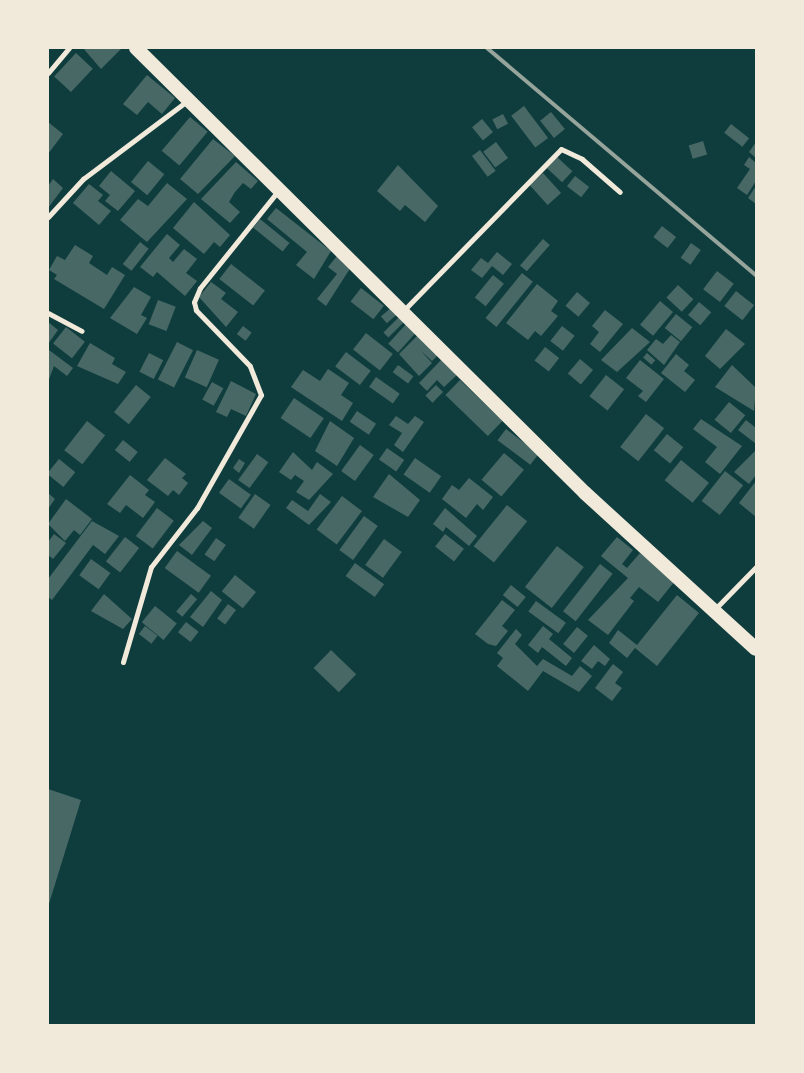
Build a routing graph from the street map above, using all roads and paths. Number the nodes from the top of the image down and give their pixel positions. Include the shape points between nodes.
1 (69, 48) edge
2 (136, 48) edge
3 (48, 73) edge
4 (189, 100) junction
5 (279, 190) junction
6 (620, 192) dead end
7 (48, 217) edge
8 (402, 311) junction
9 (48, 313) edge
10 (82, 331) dead end
11 (756, 568) edge
12 (714, 610) junction
13 (756, 649) edge
14 (123, 662) dead end

1 - 3 street
2 - 4 highway
4 - 5 highway
4 - 7 street via 83,179
5 - 8 highway
5 - 14 street via 200,288 194,302 196,310 250,366 261,395 197,508 151,567
6 - 8 street via 582,159 561,149
8 - 12 highway via 585,493
9 - 10 street
11 - 12 street
12 - 13 highway

